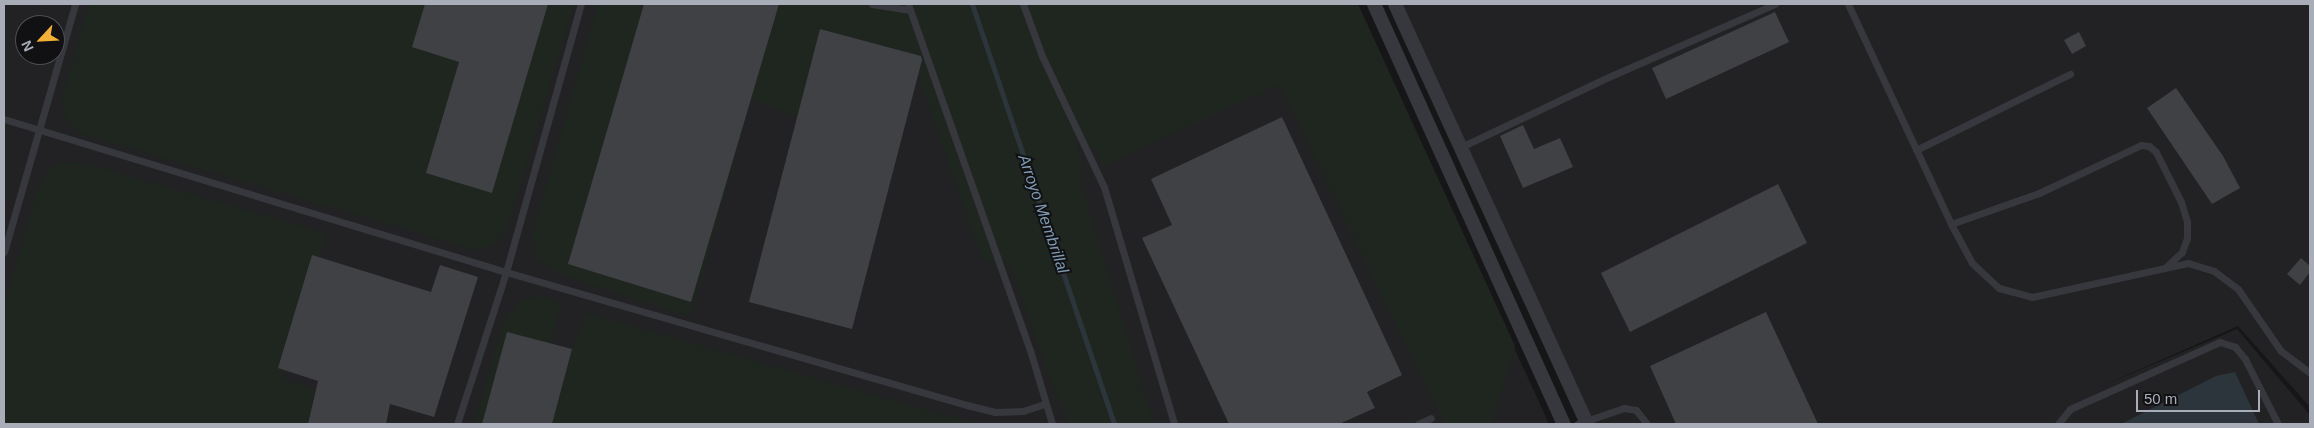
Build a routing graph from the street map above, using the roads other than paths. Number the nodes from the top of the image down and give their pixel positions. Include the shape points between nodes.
1 (75, 4) edge
2 (581, 4) edge
3 (872, 4) edge
4 (1023, 4) edge
5 (1374, 4) edge
6 (1395, 4) edge
7 (1775, 4) edge
8 (1848, 4) edge
9 (909, 7) edge
10 (2070, 74) dead end
11 (4, 119) edge
12 (39, 129) junction
13 (1461, 147) junction
14 (1916, 150) junction
15 (1951, 224) junction
16 (4, 252) edge
17 (2165, 268) junction
18 (506, 272) junction
19 (2310, 373) edge
20 (1044, 404) junction
21 (1431, 418) dead end
22 (1583, 423) edge
23 (457, 424) edge
24 (1052, 424) edge
25 (1174, 424) edge
26 (1418, 424) edge
27 (1564, 424) edge
28 (1647, 424) edge
29 (2058, 424) edge
30 (2278, 424) edge

1 - 12 lane
2 - 18 lane
3 - 9 lane
4 - 25 lane via 1042,56 1104,187
5 - 27 street
6 - 13 street
7 - 13 lane via 1604,79
8 - 14 lane
9 - 20 lane via 1030,350
10 - 14 lane
11 - 12 lane
12 - 16 lane
12 - 18 lane
13 - 22 street
14 - 15 lane
15 - 17 lane via 1972,263 1999,288 2032,297
15 - 17 lane via 2039,193 2141,145 2149,146 2156,152 2181,202 2187,222 2187,238 2182,252
17 - 19 lane via 2188,264 2214,272 2238,289 2281,351
18 - 20 lane via 995,412 1023,411
18 - 23 lane
20 - 24 lane
21 - 26 lane
22 - 28 lane via 1624,408 1636,410
29 - 30 lane via 2070,409 2220,342 2235,347 2244,359

